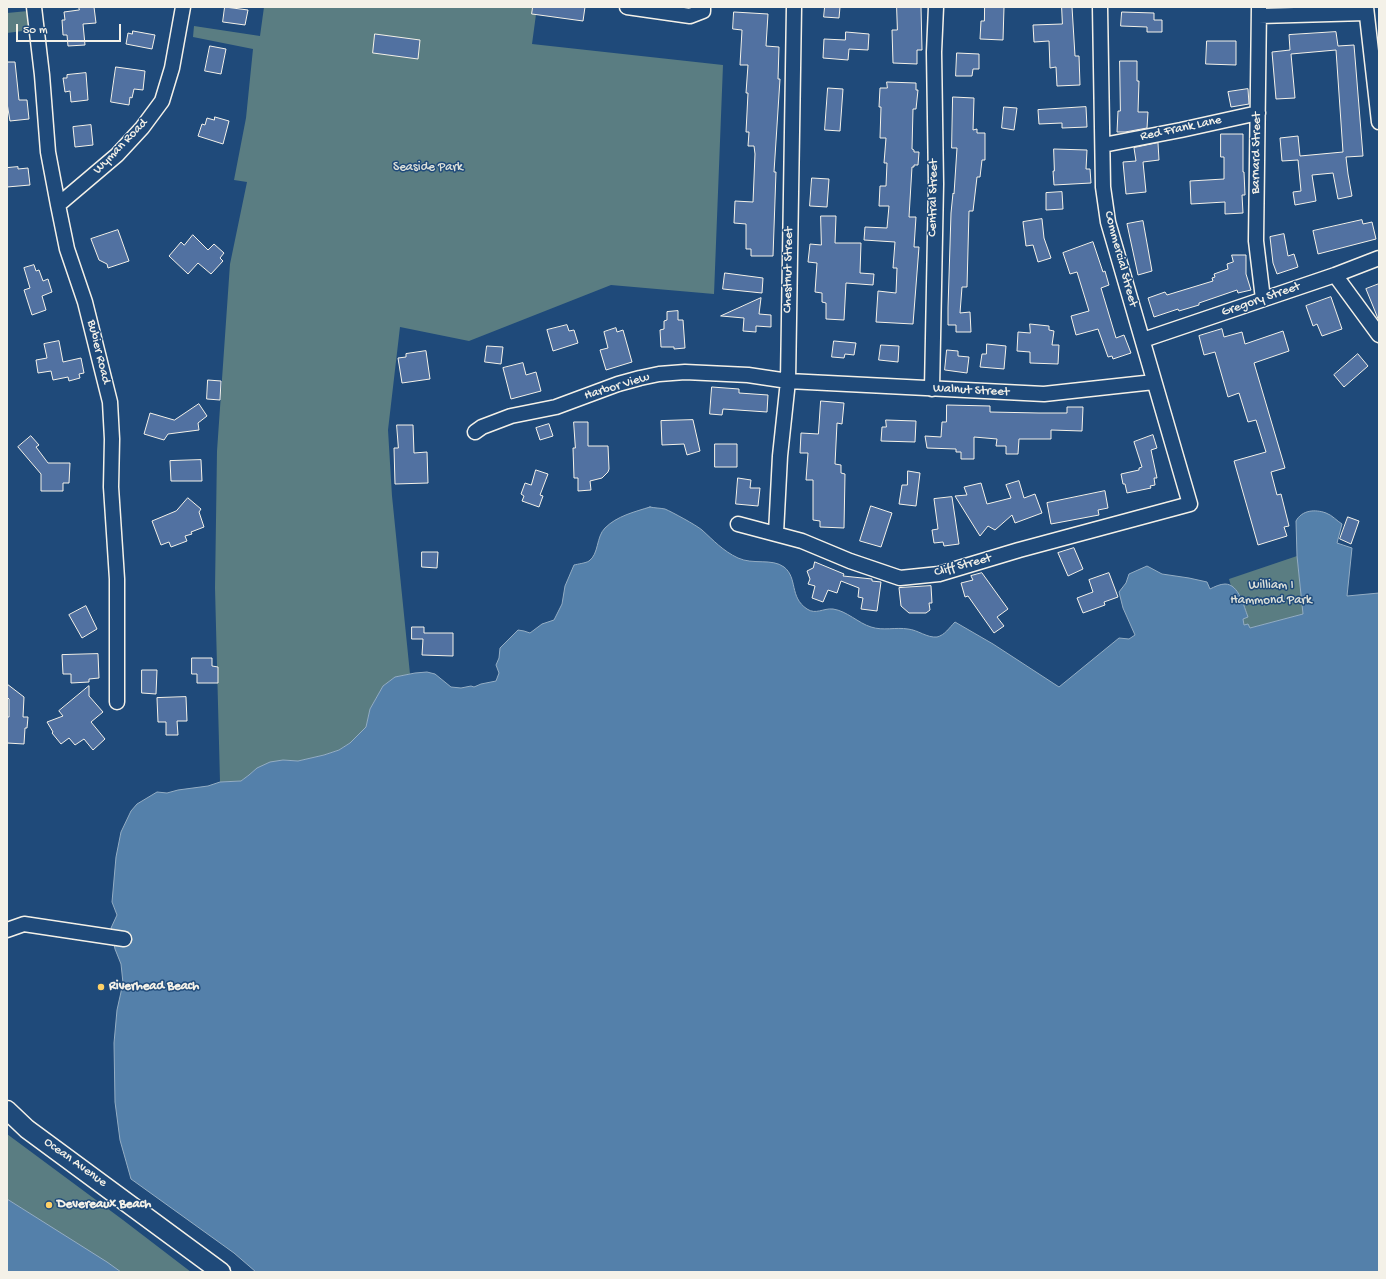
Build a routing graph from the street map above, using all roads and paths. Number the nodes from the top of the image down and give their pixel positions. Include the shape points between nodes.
1 (34, 7) edge
2 (183, 7) edge
3 (627, 7) edge
4 (703, 7) edge
5 (794, 7) edge
6 (936, 7) edge
7 (1100, 7) edge
8 (1366, 10) edge
9 (1259, 11) edge
10 (1378, 96) edge
11 (1258, 113) junction
12 (1379, 122) edge
13 (1103, 145) junction
14 (58, 205) junction
15 (1379, 258) edge
16 (1335, 275) junction
17 (1263, 299) junction
18 (1379, 334) edge
19 (1143, 340) junction
20 (788, 381) junction
21 (1154, 382) junction
22 (932, 389) junction
23 (475, 432) dead end
24 (1190, 504) joint
25 (738, 524) dead end
26 (776, 533) junction
27 (117, 702) dead end
28 (7, 930) edge
29 (124, 939) dead end
30 (7, 1110) edge
31 (221, 1272) edge

1 - 14 street, Bubier Road via 48,152
2 - 14 street, Wyman Road via 172,68 162,101 118,155
3 - 4 street via 690,16 703,11
5 - 20 street, Chestnut Street
6 - 22 street, Central Street
7 - 13 street, Commercial Street
8 - 9 street
8 - 10 street
9 - 11 street, Barnard Street
10 - 12 street
11 - 13 street, Red Frank Lane
11 - 17 street, Barnard Street via 1256,241
13 - 19 street, Commercial Street via 1103,187 1108,222
14 - 27 street, Bubier Road via 67,249 85,302 110,402 111,486 118,579
15 - 16 street, Gregory Street
16 - 17 street, Gregory Street
16 - 18 street
17 - 19 street, Gregory Street
19 - 21 street, Commercial Street
20 - 22 street, Walnut Street
20 - 23 street, Harbor View via 748,375 685,372 659,374 618,384 556,407 511,416 482,426
20 - 26 street, Chestnut Street via 780,456
21 - 22 street, Walnut Street via 1044,394
21 - 24 street, Commercial Street
24 - 26 street, Cliff Street via 939,574 900,578
25 - 26 street, Cliff Street
28 - 29 street via 24,924
30 - 31 main road, Ocean Avenue via 27,1129

